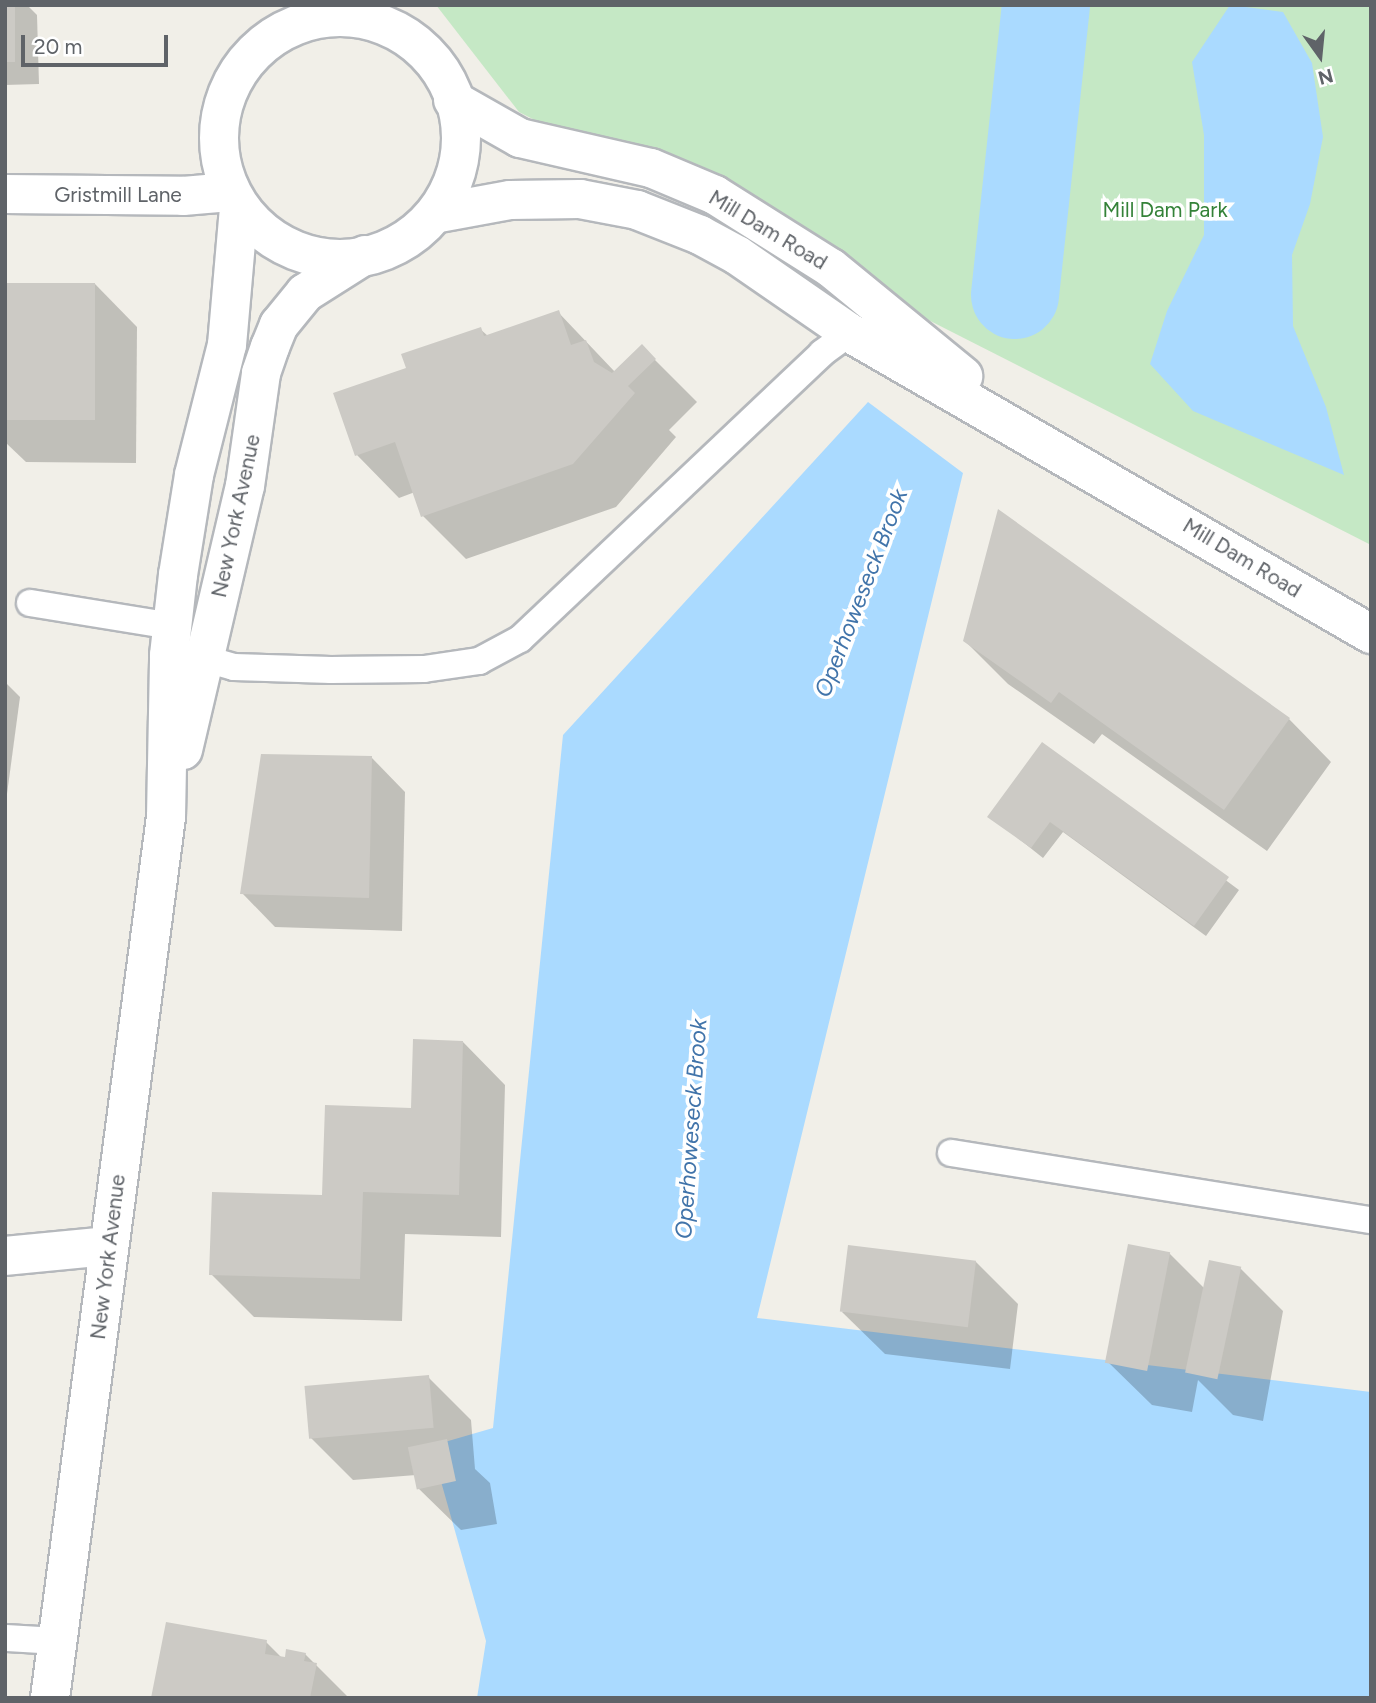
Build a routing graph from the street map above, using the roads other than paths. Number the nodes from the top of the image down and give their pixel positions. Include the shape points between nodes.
1 (286, 19) edge
2 (401, 20) edge
3 (453, 100) junction
4 (5, 194) edge
5 (235, 200) junction
6 (439, 214) junction
7 (365, 255) junction
8 (850, 333) junction
9 (1040, 439) junction
10 (30, 603) dead end
11 (172, 626) junction
12 (1371, 634) edge
13 (206, 659) junction
14 (166, 817) junction
15 (951, 1153) dead end
16 (1371, 1220) edge
17 (109, 1246) junction
18 (5, 1256) edge
19 (5, 1638) edge
20 (57, 1642) junction
21 (50, 1698) edge

1 - 2 street
1 - 5 street via 243,67 224,107 220,150
2 - 3 street
3 - 6 street via 461,144 452,190
3 - 9 street, Mill Dam Road via 520,138 651,168 750,215 831,268
4 - 5 street, Gristmill Lane
5 - 7 street via 269,237 286,245 333,257
5 - 11 street, New York Avenue via 229,333 192,487
6 - 7 street via 403,241
6 - 8 street, Mill Dam Road via 556,197 636,210 737,255
7 - 13 street, New York Avenue via 305,293 279,325 270,347
8 - 9 street, Mill Dam Road
8 - 13 lane via 822,353 520,639 479,661 424,669 331,670 234,667
9 - 12 street, Mill Dam Road
10 - 11 lane
11 - 14 street, New York Avenue
13 - 14 street, New York Avenue
14 - 17 street, New York Avenue
15 - 16 lane
17 - 18 street
17 - 20 street, New York Avenue
19 - 20 lane
20 - 21 street, New York Avenue

